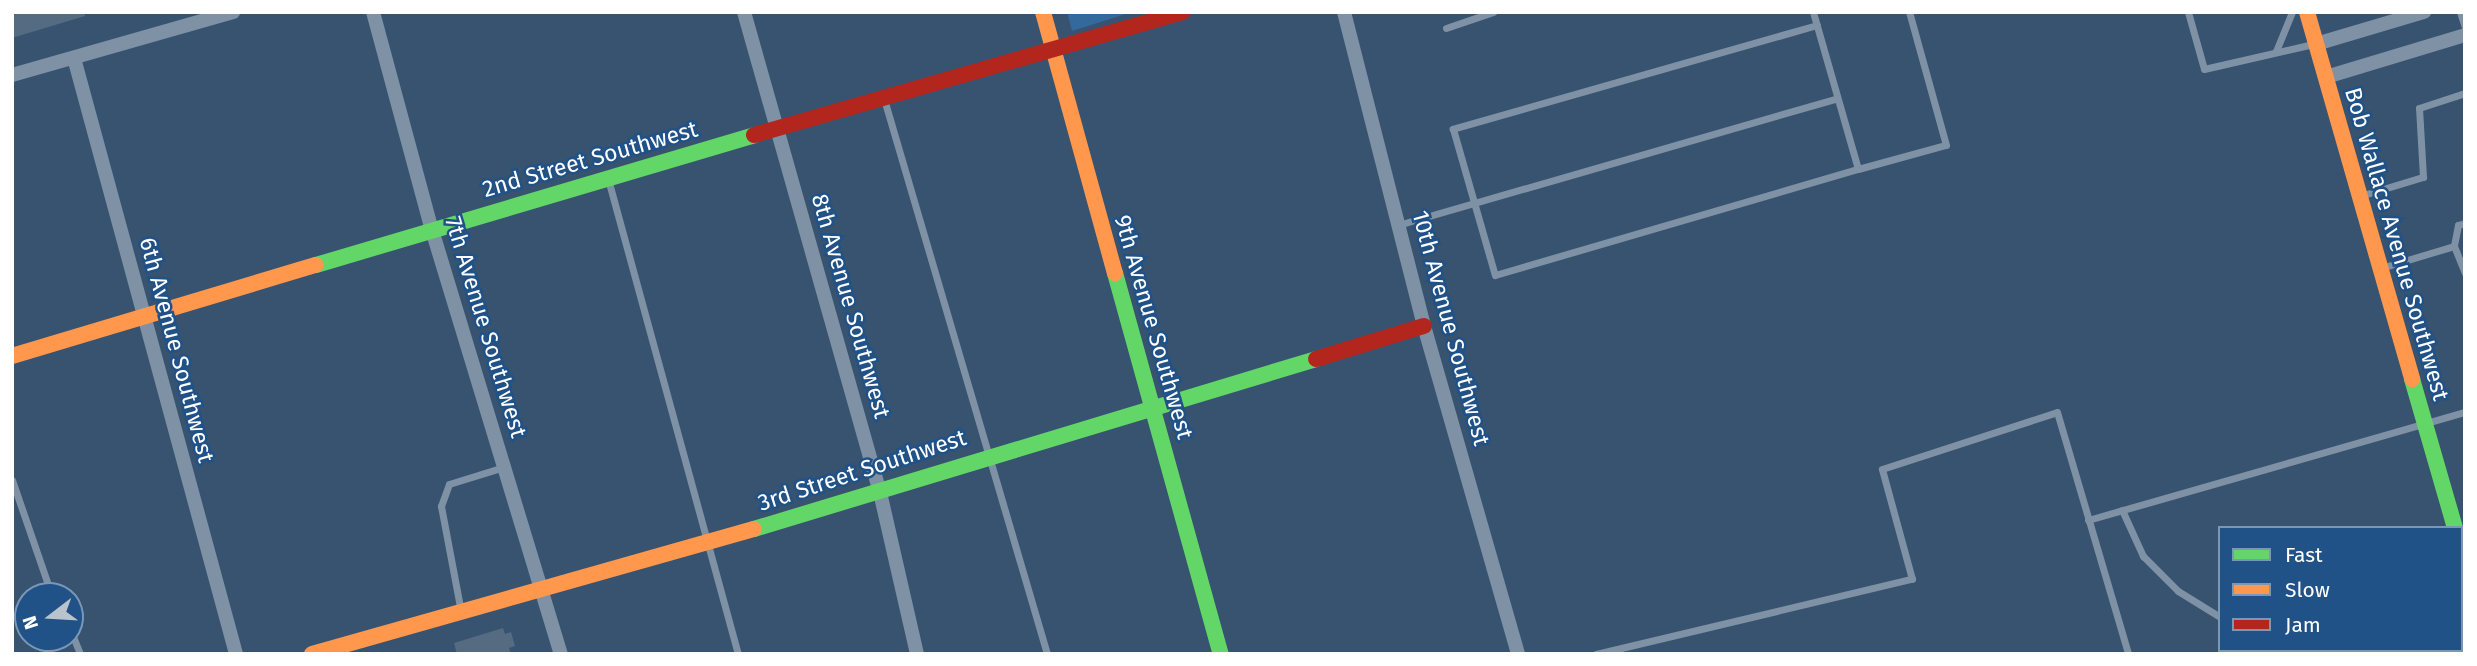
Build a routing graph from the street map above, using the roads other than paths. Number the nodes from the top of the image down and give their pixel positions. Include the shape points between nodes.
1 (233, 12) edge
2 (373, 12) edge
3 (744, 12) edge
4 (1043, 12) edge
5 (1183, 12) edge
6 (1344, 12) edge
7 (1493, 12) edge
8 (1813, 12) edge
9 (1909, 12) edge
10 (2188, 12) edge
11 (2292, 12) edge
12 (2307, 12) edge
13 (2424, 12) edge
14 (2460, 12) edge
15 (1816, 25) junction
16 (2465, 27) edge
17 (1446, 28) dead end
18 (2465, 35) edge
19 (2316, 44) junction
20 (1053, 50) junction
21 (2276, 51) junction
22 (74, 58) junction
23 (12, 75) edge
24 (2326, 77) junction
25 (2465, 93) edge
26 (1838, 98) junction
27 (884, 99) junction
28 (778, 128) junction
29 (1858, 169) junction
30 (607, 177) junction
31 (2360, 197) junction
32 (1475, 202) junction
33 (2465, 223) edge
34 (1398, 225) junction
35 (432, 230) junction
36 (2454, 246) junction
37 (2381, 268) junction
38 (2465, 273) edge
39 (144, 315) junction
40 (1424, 326) junction
41 (12, 356) edge
42 (1152, 405) junction
43 (2465, 412) edge
44 (2425, 424) junction
45 (988, 454) junction
46 (504, 467) junction
47 (12, 480) edge
48 (879, 488) junction
49 (2122, 510) junction
50 (2088, 520) junction
51 (2454, 526) edge
52 (709, 543) junction
53 (47, 582) edge
54 (542, 591) junction
55 (461, 612) junction
56 (2218, 616) edge
57 (236, 654) edge
58 (312, 654) edge
59 (561, 654) edge
60 (738, 654) edge
61 (917, 654) edge
62 (1047, 654) edge
63 (1221, 654) edge
64 (1518, 654) edge
65 (1596, 654) edge
66 (2128, 654) edge

1 - 22 street
2 - 35 street, 7th Avenue Southwest
3 - 28 street, 8th Avenue Southwest
4 - 20 street, 9th Avenue Southwest
5 - 20 street, 2nd Street Southwest
6 - 34 street, 10th Avenue Southwest
7 - 17 lane
8 - 15 lane
9 - 29 lane via 1946,145
10 - 21 lane via 2204,69
11 - 21 lane
12 - 19 street, Bob Wallace Avenue Southwest
13 - 19 street
14 - 16 lane
15 - 26 lane
15 - 32 lane via 1453,129
18 - 24 street
19 - 21 lane
19 - 24 street, Bob Wallace Avenue Southwest
20 - 27 street, 2nd Street Southwest
20 - 42 street, 9th Avenue Southwest
22 - 23 street
22 - 39 street, 6th Avenue Southwest
24 - 31 street, Bob Wallace Avenue Southwest
25 - 31 lane via 2419,108 2423,177
26 - 29 lane
26 - 32 lane
27 - 28 street, 2nd Street Southwest
27 - 45 lane
28 - 30 street, 2nd Street Southwest
28 - 48 street, 8th Avenue Southwest
29 - 32 lane via 1495,275
30 - 35 street, 2nd Street Southwest
30 - 52 lane
31 - 37 street, Bob Wallace Avenue Southwest
32 - 34 lane
33 - 36 lane via 2458,225
34 - 40 street, 10th Avenue Southwest
35 - 39 street, 2nd Street Southwest
35 - 46 street, 7th Avenue Southwest
36 - 37 lane
36 - 38 lane
37 - 44 street, Bob Wallace Avenue Southwest
39 - 41 street, 2nd Street Southwest
39 - 57 street, 6th Avenue Southwest
40 - 42 street, 3rd Street Southwest
40 - 64 street, 10th Avenue Southwest
42 - 45 street, 3rd Street Southwest
42 - 63 street, 9th Avenue Southwest
43 - 44 lane
44 - 49 lane
44 - 51 street, Bob Wallace Avenue Southwest
45 - 48 street, 3rd Street Southwest
45 - 62 lane
46 - 54 street, 7th Avenue Southwest
46 - 55 lane via 449,484 441,506
47 - 53 lane
48 - 52 street, 3rd Street Southwest
48 - 61 street, 8th Avenue Southwest
49 - 50 lane
49 - 56 lane via 2143,556 2178,591
50 - 65 lane via 2057,412 1882,469 1912,579
50 - 66 lane
52 - 54 street, 3rd Street Southwest
52 - 60 lane
54 - 55 street, 3rd Street Southwest
54 - 59 street, 7th Avenue Southwest
55 - 58 street, 3rd Street Southwest

